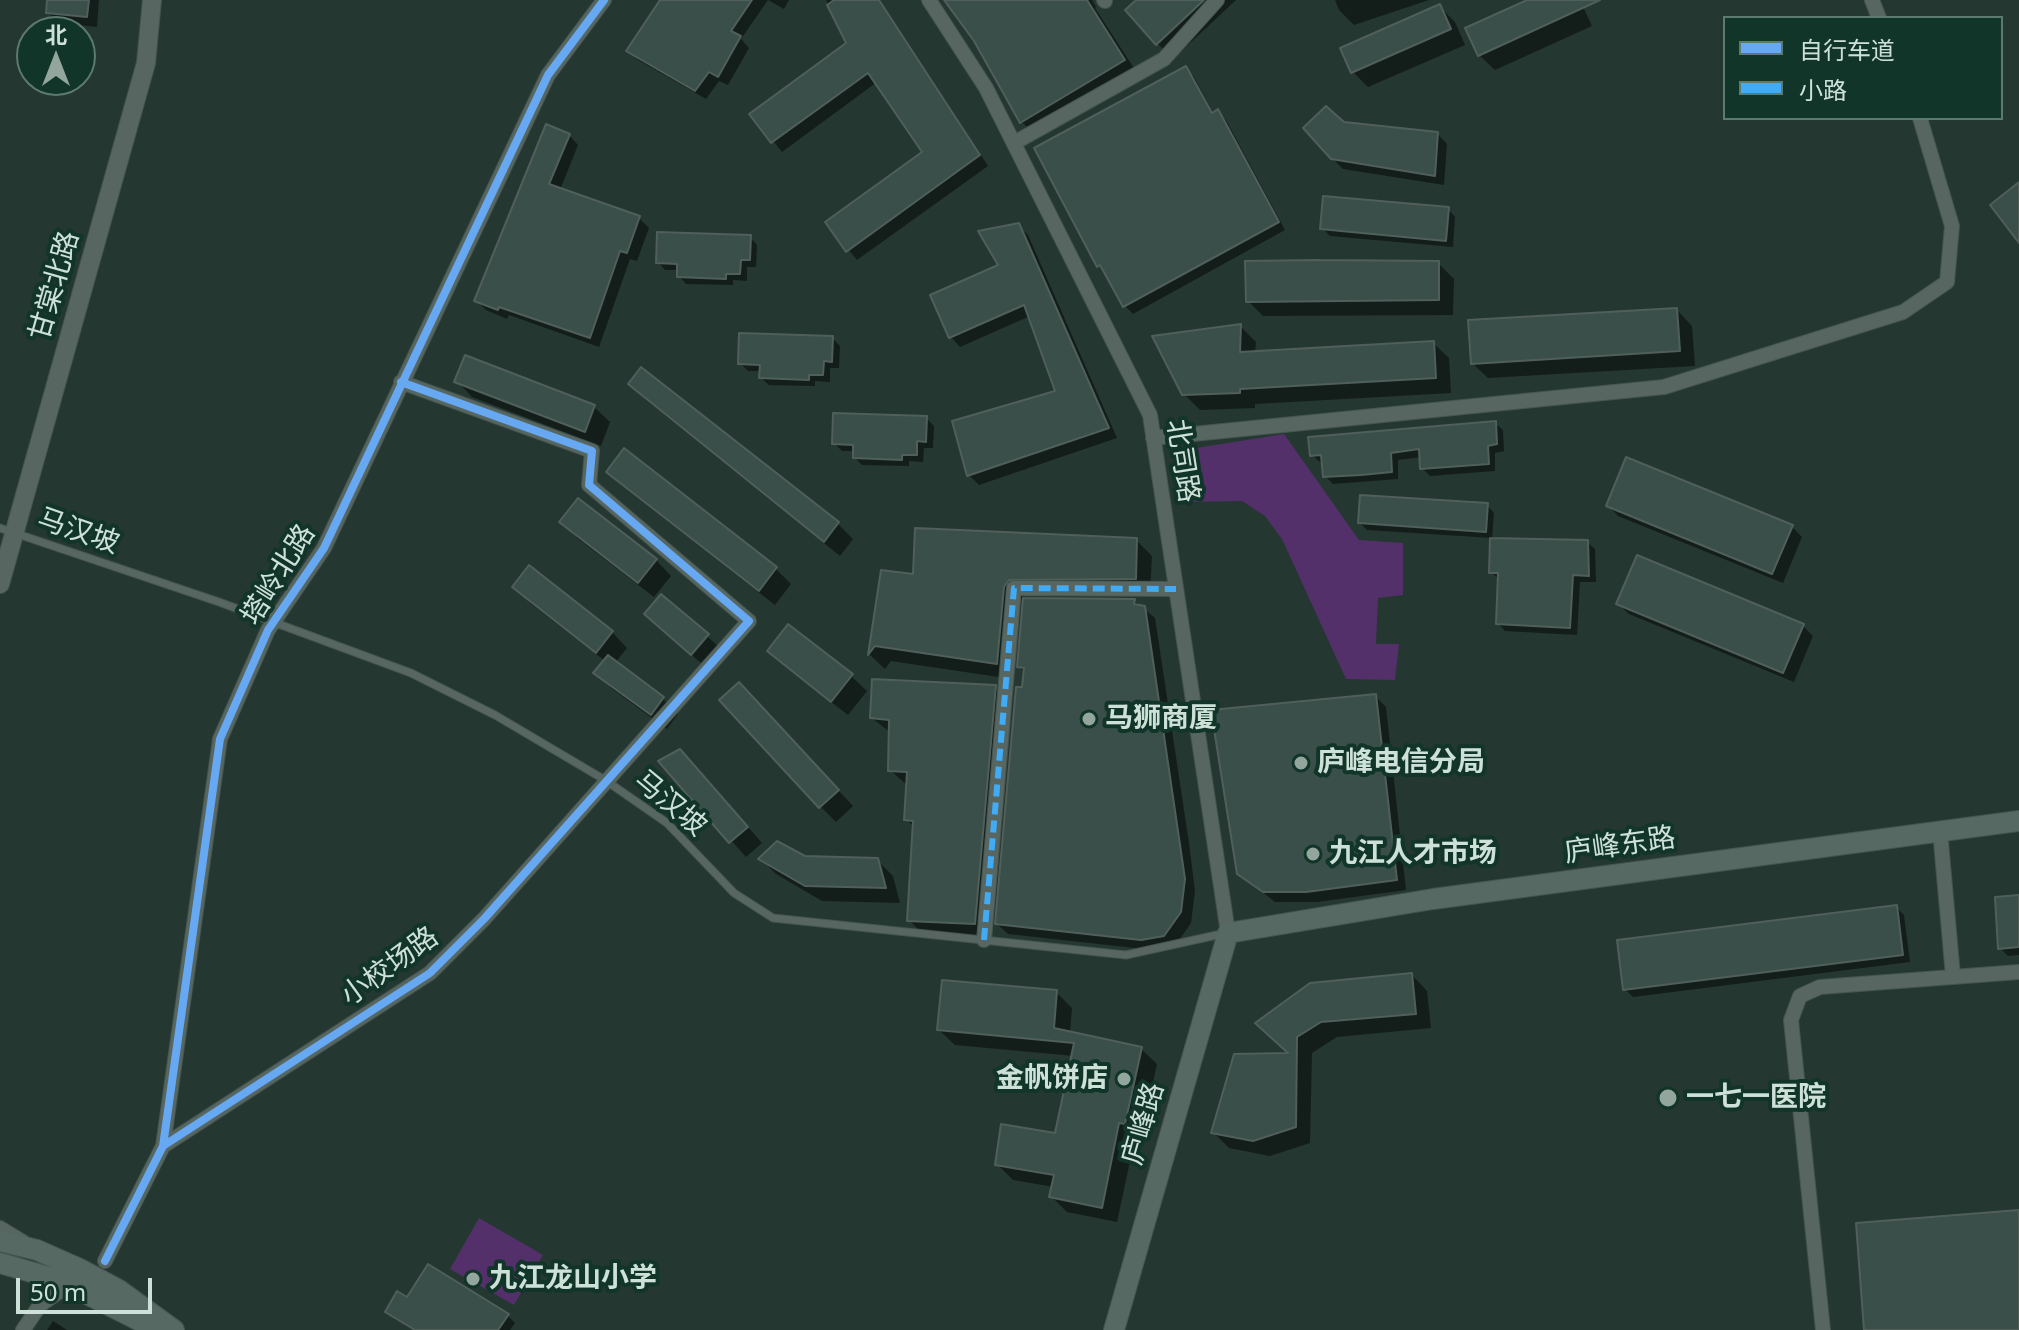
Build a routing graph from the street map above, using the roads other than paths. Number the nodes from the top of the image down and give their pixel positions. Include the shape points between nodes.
1 (152, 0) edge
2 (604, 0) edge
3 (929, 0) edge
4 (1217, 0) edge
5 (1921, 120) edge
6 (1014, 143) junction
7 (401, 382) junction
8 (1153, 438) junction
9 (7, 531) edge
10 (0, 584) edge
11 (1176, 589) junction
12 (273, 622) junction
13 (605, 780) junction
14 (2019, 821) edge
15 (1940, 831) junction
16 (1228, 933) junction
17 (984, 940) junction
18 (2019, 972) edge
19 (1953, 976) junction
20 (163, 1146) junction
21 (0, 1228) edge
22 (0, 1241) edge
23 (37, 1250) junction
24 (105, 1261) junction
25 (0, 1263) edge
26 (74, 1277) junction
27 (112, 1286) junction
28 (23, 1330) edge
29 (157, 1330) edge
30 (174, 1330) edge
31 (1114, 1330) edge
32 (1823, 1330) edge

1 - 9 street, 甘棠北路 via 146,63
2 - 7 street, 塔岭北路 via 548,75
3 - 6 street, 北司路 via 986,88
4 - 6 street via 1164,59
5 - 8 street via 1952,226 1947,282 1903,312 1664,387
6 - 8 street, 北司路 via 1150,415
7 - 12 street, 塔岭北路 via 324,548
7 - 13 street, 小校场路 via 592,451 589,485 749,621
8 - 11 street, 北司路
9 - 10 street, 甘棠北路
9 - 12 lane, 马汉坡
11 - 16 street, 北司路
11 - 17 street via 1014,588
12 - 13 lane, 马汉坡 via 411,673
12 - 20 street, 塔岭北路 via 220,739
13 - 17 lane, 马汉坡 via 667,823 734,893 773,918
13 - 20 street, 小校场路 via 430,973
14 - 15 main road, 庐峰东路
15 - 16 main road, 庐峰东路 via 1433,899
15 - 19 street
16 - 17 lane, 马汉坡 via 1126,955
16 - 31 main road, 庐峰路
18 - 19 street
19 - 32 street via 1820,987 1800,996 1791,1020
20 - 24 street, 塔岭北路
21 - 23 street
22 - 23 main road
23 - 26 main road
24 - 26 lane
24 - 27 lane
25 - 26 main road
26 - 27 main road
26 - 28 street via 40,1305
26 - 29 main road
27 - 30 main road

